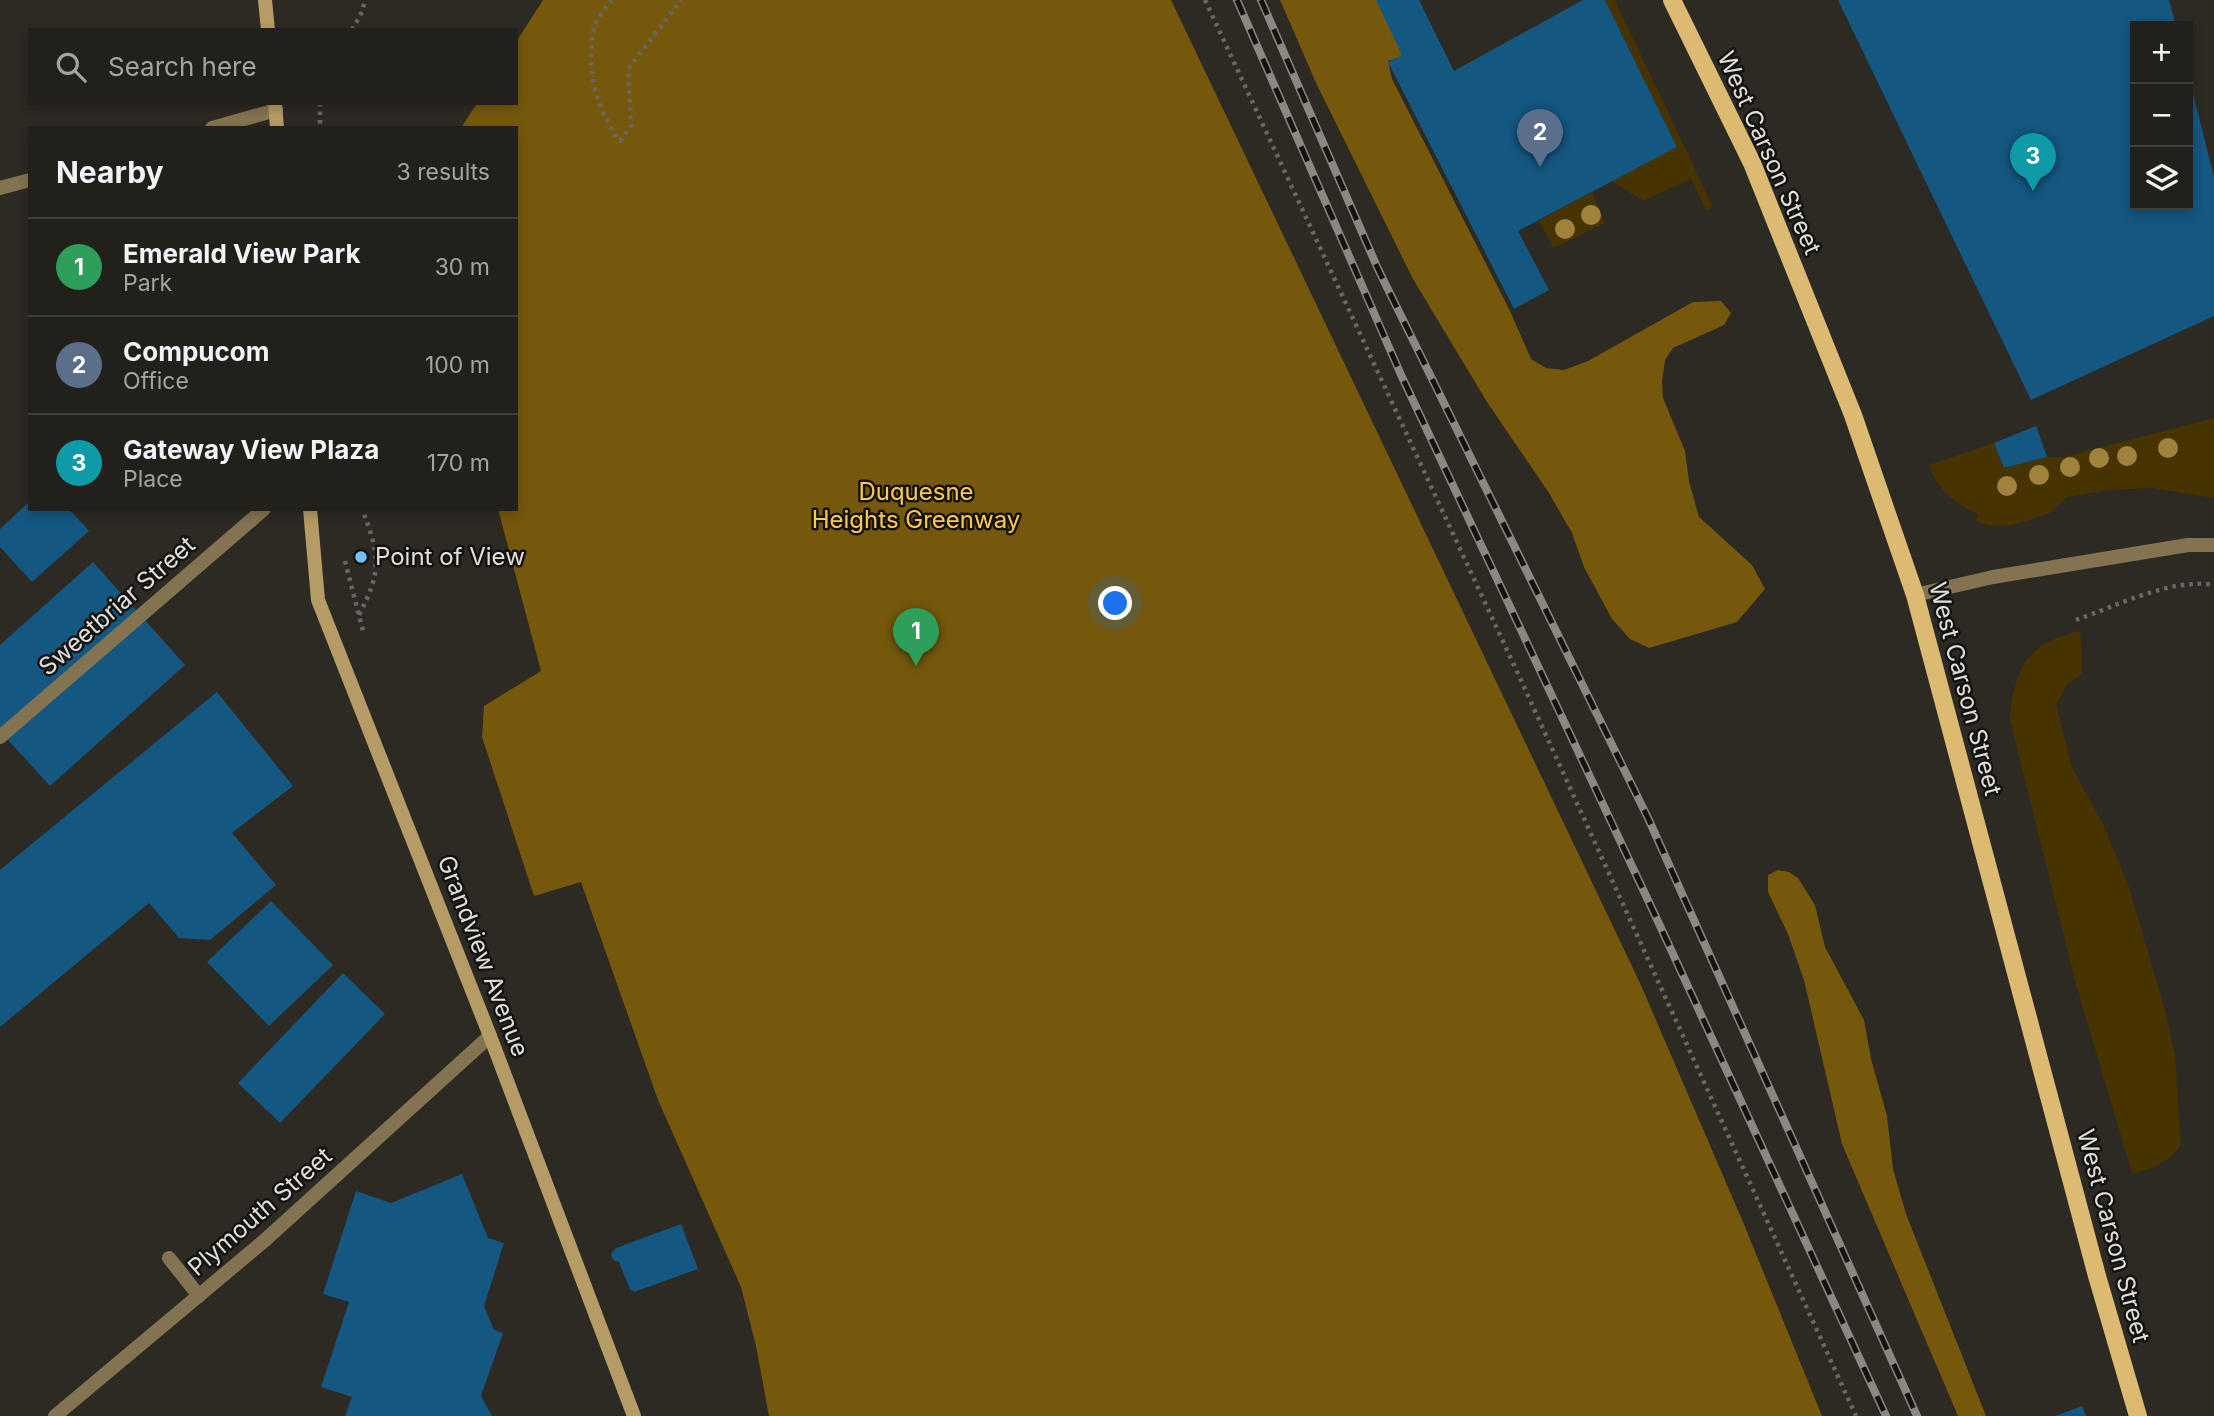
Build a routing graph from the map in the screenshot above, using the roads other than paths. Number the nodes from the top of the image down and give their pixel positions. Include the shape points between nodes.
1 (265, 0) edge
2 (1672, 0) edge
3 (268, 28) edge
4 (276, 106) edge
5 (218, 126) edge
6 (277, 126) edge
7 (28, 181) edge
8 (0, 188) edge
9 (262, 511) edge
10 (310, 511) edge
11 (2214, 545) edge
12 (1915, 595) junction
13 (0, 737) edge
14 (490, 1036) junction
15 (170, 1258) dead end
16 (199, 1296) junction
17 (55, 1416) edge
18 (634, 1416) edge
19 (2138, 1416) edge

1 - 3 street
2 - 12 main road, West Carson Street via 1752,163 1853,415
4 - 5 street
4 - 6 street
7 - 8 street
9 - 13 street, Sweetbriar Street
10 - 14 street, Grandview Avenue via 318,600
11 - 12 street via 2188,545 2019,573
12 - 19 main road, West Carson Street
14 - 16 street, Plymouth Street
14 - 18 street, Grandview Avenue
15 - 16 street
16 - 17 street, Plymouth Street

